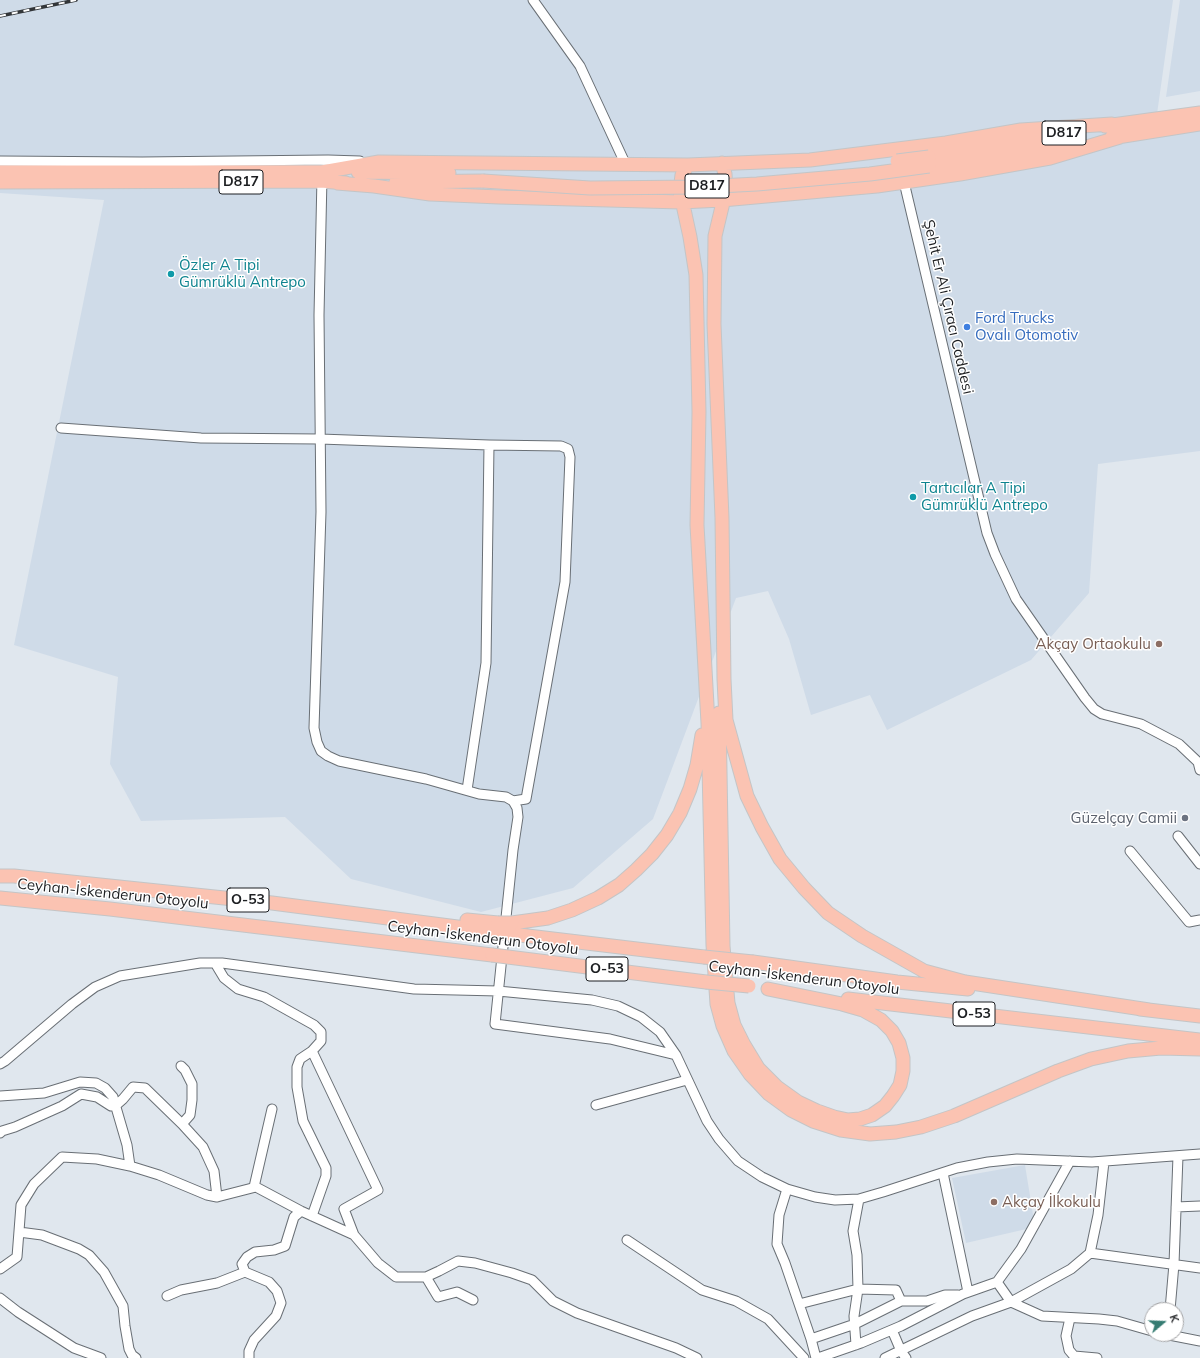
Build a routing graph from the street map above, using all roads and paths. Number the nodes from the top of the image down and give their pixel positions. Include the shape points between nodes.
1 (533, 0) edge
2 (1200, 113) edge
3 (1112, 124) junction
4 (1200, 124) edge
5 (1120, 137) junction
6 (0, 161) edge
7 (379, 162) junction
8 (929, 162) junction
9 (624, 164) junction
10 (722, 164) junction
11 (688, 165) junction
12 (0, 172) edge
13 (322, 177) junction
14 (483, 177) junction
15 (0, 182) edge
16 (904, 182) junction
17 (337, 183) junction
18 (722, 200) junction
19 (681, 202) junction
20 (61, 428) dead end
21 (320, 439) junction
22 (489, 445) junction
23 (722, 533) junction
24 (704, 647) junction
25 (1198, 761) edge
26 (467, 790) junction
27 (513, 801) junction
28 (1178, 836) dead end
29 (1130, 851) dead end
30 (1200, 864) edge
31 (0, 876) edge
32 (0, 898) edge
33 (1200, 920) edge
34 (512, 928) junction
35 (215, 963) junction
36 (768, 989) junction
37 (498, 991) junction
38 (1149, 1010) junction
39 (1200, 1016) edge
40 (1200, 1040) edge
41 (1200, 1049) edge
42 (312, 1051) junction
43 (676, 1055) junction
44 (0, 1064) edge
45 (181, 1066) dead end
46 (688, 1080) junction
47 (0, 1096) edge
48 (596, 1105) dead end
49 (116, 1106) junction
50 (272, 1109) dead end
51 (182, 1124) junction
52 (0, 1133) edge
53 (1200, 1154) edge
54 (1178, 1156) junction
55 (1070, 1161) junction
56 (1104, 1162) junction
57 (130, 1166) junction
58 (943, 1173) junction
59 (254, 1187) junction
60 (788, 1190) junction
61 (217, 1197) junction
62 (859, 1199) junction
63 (1200, 1206) edge
64 (1176, 1207) junction
65 (301, 1211) junction
66 (312, 1216) junction
67 (19, 1232) junction
68 (354, 1236) junction
69 (627, 1240) dead end
70 (1090, 1253) junction
71 (1174, 1264) junction
72 (1200, 1268) edge
73 (0, 1269) edge
74 (245, 1272) junction
75 (426, 1277) junction
76 (997, 1282) junction
77 (858, 1289) junction
78 (966, 1293) junction
79 (167, 1296) dead end
80 (0, 1298) edge
81 (473, 1300) dead end
82 (901, 1301) junction
83 (1011, 1302) junction
84 (1171, 1302) edge
85 (799, 1304) junction
86 (1070, 1318) junction
87 (855, 1324) junction
88 (1144, 1329) edge
89 (894, 1333) junction
90 (1184, 1337) edge
91 (811, 1339) junction
92 (1200, 1340) edge
93 (856, 1345) junction
94 (676, 1348) junction
95 (902, 1352) edge
96 (101, 1358) edge
97 (136, 1358) edge
98 (249, 1358) edge
99 (679, 1358) edge
100 (697, 1358) edge
101 (804, 1358) edge
102 (817, 1358) edge
103 (885, 1358) edge
104 (1097, 1358) edge

1 - 9 street via 580,66
2 - 3 highway, D817
3 - 8 highway, D817
3 - 10 highway via 1021,130 946,143 810,160
4 - 5 highway, D817
5 - 8 highway, D817
5 - 16 highway via 1050,158
6 - 7 street
7 - 9 highway
7 - 13 highway
8 - 14 highway, D817, bridge via 699,178
9 - 11 highway
10 - 11 highway
10 - 18 highway via 726,190
11 - 19 highway via 682,175
12 - 13 highway, D817
13 - 14 highway, D817
13 - 15 highway, D817
13 - 17 highway, D817
13 - 21 street
14 - 17 highway, D817
16 - 18 highway
16 - 25 street, Şehit Er Ali Çıracı Caddesi via 983,521 994,554 1016,599 1094,709 1102,714 1141,724 1179,744
17 - 19 highway via 430,194
18 - 19 highway
18 - 23 highway via 715,236 714,324
19 - 24 highway via 696,275 699,404 697,525
20 - 21 street via 201,438
21 - 22 street
21 - 26 street via 321,512 314,728 317,742 321,751 339,761
22 - 26 street via 486,663
22 - 27 street via 561,446 568,449 570,457 565,582 526,799
23 - 36 highway via 717,608 723,946 728,1003 734,1025 758,1068 798,1102 848,1120 866,1117 885,1106 900,1085 903,1071 899,1043 892,1030 863,1010
23 - 38 highway via 726,720 753,809 780,858 804,888 828,913 862,936 924,971 965,982
24 - 34 highway via 703,712 697,765 680,813 666,835 636,870 598,898 572,910
24 - 41 highway via 717,1004 734,1051 750,1074 769,1094 790,1110 841,1130 870,1134 896,1132 954,1116 1091,1059 1148,1049
26 - 27 street via 506,797
27 - 37 street via 518,818
28 - 30 street
29 - 33 street via 1189,922
31 - 34 highway, Ceyhan-İskenderun Otoyolu / O-53, bridge
32 - 36 highway, Ceyhan-İskenderun Otoyolu / O-53, bridge via 110,909
34 - 38 highway, Ceyhan-İskenderun Otoyolu / O-53, bridge via 704,957 897,982
35 - 37 street via 414,989
35 - 42 street via 224,978 238,989 264,997 314,1025 321,1032 321,1041
35 - 44 street via 200,963 120,976 95,987
36 - 40 highway, Ceyhan-İskenderun Otoyolu / O-53
37 - 43 street via 592,1000 618,1006 641,1017 660,1032
37 - 43 street via 495,1024 610,1039
38 - 39 highway, Ceyhan-İskenderun Otoyolu / O-53
42 - 66 street via 300,1059 297,1067 297,1087 303,1121 326,1168 326,1176
42 - 68 street via 378,1190 344,1209
43 - 46 street
45 - 51 street via 192,1084 190,1115
46 - 48 street
46 - 60 street via 707,1121 738,1161
47 - 49 street via 44,1093 80,1082 105,1088 113,1097
49 - 51 street via 133,1087 145,1088
49 - 52 street via 111,1106 97,1097 81,1094 62,1106
49 - 57 street via 127,1144
50 - 59 street
51 - 61 street via 203,1147 212,1165
53 - 54 street
54 - 56 street
54 - 64 street
55 - 56 street
55 - 58 street via 1017,1159 988,1162
55 - 76 street via 1021,1249
56 - 70 street via 1098,1215
57 - 61 street
57 - 67 street via 97,1159 62,1157 34,1184 21,1205
58 - 62 street
58 - 78 street
59 - 61 street
59 - 65 street
60 - 62 street via 835,1200
60 - 85 street via 779,1215 777,1244
62 - 77 street via 853,1232
63 - 64 street
64 - 71 street
65 - 66 street
65 - 74 street via 294,1217 285,1246 255,1252 247,1257 242,1264
66 - 68 street
67 - 73 street via 17,1257
67 - 97 street via 42,1235 79,1249 104,1272 123,1306 129,1349
68 - 75 street via 378,1263 396,1277
69 - 101 street via 702,1290 736,1301 768,1319
70 - 71 street
70 - 83 street via 1071,1269
71 - 72 street
71 - 84 street
74 - 79 street via 217,1284 181,1290
74 - 98 street via 269,1282 277,1291 280,1303 276,1316 254,1340
75 - 81 street via 438,1297 457,1292
75 - 94 street via 458,1261 512,1273 532,1280 553,1301 577,1313
76 - 78 street
76 - 83 street
77 - 82 street via 896,1290
77 - 85 street
77 - 87 street
78 - 82 street via 945,1295 927,1302
78 - 89 street
80 - 96 street via 74,1348
82 - 87 street
83 - 86 street via 1042,1316
83 - 95 street via 972,1316
85 - 91 street
86 - 88 street via 1117,1321
86 - 104 street via 1066,1336 1069,1350 1074,1356
87 - 91 street
87 - 93 street
89 - 93 street
89 - 95 street
90 - 92 street
91 - 102 street
93 - 102 street
94 - 99 street
94 - 100 street
95 - 103 street

